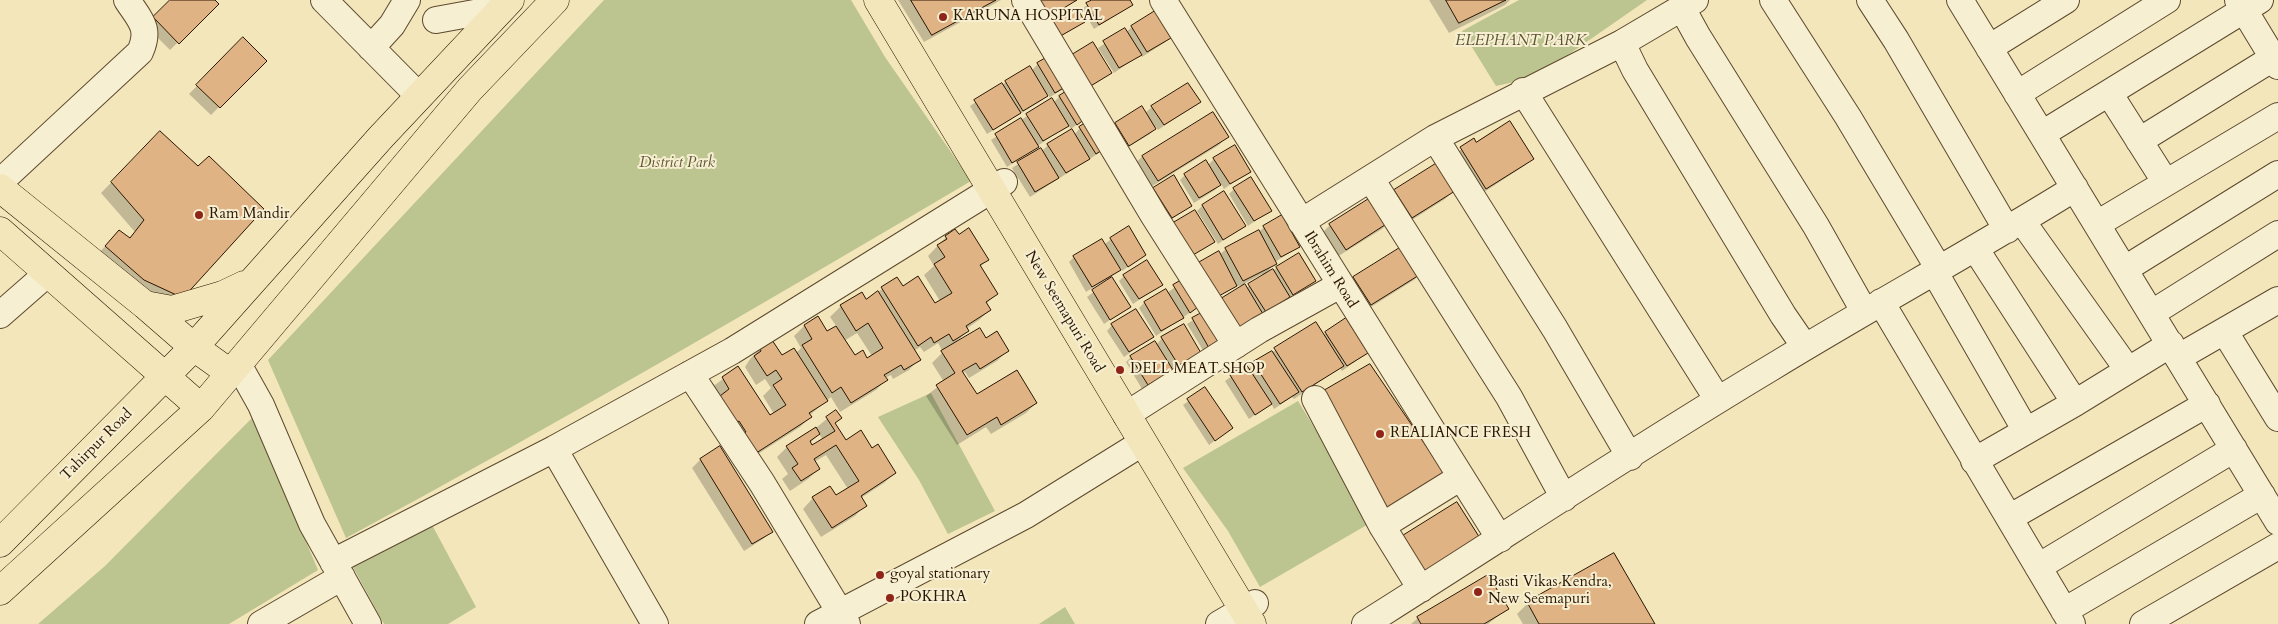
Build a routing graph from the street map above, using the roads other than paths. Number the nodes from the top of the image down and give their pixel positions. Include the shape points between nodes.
1 (127, 0) edge
2 (324, 0) edge
3 (407, 0) edge
4 (554, 0) edge
5 (878, 0) edge
6 (896, 0) edge
7 (1026, 0) edge
8 (1162, 0) edge
9 (1773, 0) edge
10 (1870, 0) edge
11 (1960, 0) edge
12 (2066, 0) edge
13 (2167, 0) edge
14 (2247, 3) edge
15 (506, 4) edge
16 (1688, 4) edge
17 (436, 20) dead end
18 (1622, 43) junction
19 (371, 48) junction
20 (1989, 48) junction
21 (2276, 60) edge
22 (1523, 91) junction
23 (2110, 93) junction
24 (2017, 94) junction
25 (419, 96) junction
26 (2278, 116) edge
27 (2042, 134) junction
28 (1435, 138) junction
29 (2139, 141) junction
30 (2278, 174) edge
31 (1371, 179) junction
32 (0, 182) edge
33 (2166, 183) junction
34 (998, 186) junction
35 (0, 188) edge
36 (2075, 188) junction
37 (1300, 222) junction
38 (2097, 224) junction
39 (2014, 226) junction
40 (0, 231) edge
41 (2278, 234) edge
42 (1975, 248) junction
43 (2125, 269) junction
44 (1936, 270) junction
45 (48, 273) junction
46 (252, 282) junction
47 (1340, 285) junction
48 (145, 305) junction
49 (1873, 307) junction
50 (2275, 307) edge
51 (2152, 313) junction
52 (0, 315) edge
53 (2225, 332) junction
54 (1236, 345) junction
55 (194, 347) junction
56 (1805, 347) junction
57 (2175, 350) junction
58 (234, 369) junction
59 (2128, 370) junction
60 (690, 374) junction
61 (165, 376) junction
62 (1315, 399) dead end
63 (1718, 400) junction
64 (2075, 403) junction
65 (2208, 404) junction
66 (201, 408) junction
67 (1131, 412) junction
68 (2278, 418) edge
69 (2026, 431) junction
70 (1142, 443) junction
71 (554, 449) junction
72 (2234, 449) junction
73 (1630, 457) junction
74 (1974, 461) junction
75 (1460, 477) junction
76 (2262, 495) junction
77 (1564, 498) junction
78 (2009, 518) junction
79 (2278, 522) edge
80 (1382, 526) junction
81 (1500, 539) junction
82 (0, 543) edge
83 (2278, 546) edge
84 (2038, 567) junction
85 (337, 569) junction
86 (1420, 589) junction
87 (0, 591) edge
88 (1254, 615) edge
89 (2068, 618) edge
90 (835, 620) edge
91 (650, 622) edge
92 (261, 624) edge
93 (368, 624) edge
94 (1218, 624) edge
95 (1365, 624) edge
96 (2143, 624) edge

1 - 32 street via 146,29 146,40 140,52
2 - 19 street
3 - 19 street via 392,25
4 - 58 main road via 470,89
5 - 34 main road, New Seemapuri Road
6 - 34 main road, New Seemapuri Road via 921,39
7 - 54 street via 1154,216
8 - 37 street, Ibrahim Road
9 - 44 street via 1848,116
10 - 39 street
11 - 20 street
12 - 20 street
13 - 24 street
14 - 21 street
14 - 23 street
15 - 17 street
15 - 25 main road, Tahirpur Road
16 - 18 street
16 - 49 street via 1698,37 1816,226
18 - 22 street
18 - 56 street via 1635,70
19 - 25 street
20 - 24 street
21 - 29 street
22 - 28 street
22 - 63 street
23 - 27 street
23 - 29 street
24 - 27 street
25 - 46 main road, Tahirpur Road
26 - 33 street
27 - 36 street
28 - 31 street
28 - 73 street
29 - 33 street
30 - 43 street
31 - 37 street
31 - 77 street via 1509,397
33 - 38 street
34 - 60 street
34 - 67 main road, New Seemapuri Road
35 - 48 main road
36 - 38 street
36 - 39 street
37 - 47 street, Ibrahim Road
38 - 43 street
39 - 42 street
39 - 59 street
40 - 45 main road
41 - 51 street
42 - 44 street
42 - 64 street
43 - 51 street
44 - 49 street
44 - 69 street
45 - 52 street
45 - 61 main road
46 - 48 main road via 223,295 172,310
46 - 55 main road, Tahirpur Road
47 - 54 street
47 - 75 street, Ibrahim Road
48 - 55 main road
49 - 56 street
49 - 74 street
50 - 53 street
51 - 57 street
53 - 57 street
53 - 68 street
54 - 67 street
55 - 58 main road
55 - 61 main road, Tahirpur Road
56 - 63 street
57 - 59 street
57 - 65 street
58 - 66 main road
58 - 85 street via 261,405 312,524
59 - 64 street
60 - 71 street
60 - 90 street via 762,483
61 - 66 main road
61 - 82 main road, Tahirpur Road
62 - 80 street
63 - 73 street
64 - 69 street
65 - 72 street
65 - 78 street
66 - 87 main road
67 - 70 main road, New Seemapuri Road
67 - 88 main road, New Seemapuri Road
69 - 74 street
70 - 88 main road, New Seemapuri Road
70 - 90 street via 1026,515
71 - 85 street
71 - 91 street
72 - 76 street
72 - 84 street
73 - 77 street
74 - 78 street
75 - 80 street
75 - 81 street, Ibrahim Road
76 - 79 street
76 - 89 street
77 - 81 street
78 - 84 street
80 - 86 street
81 - 86 street
83 - 96 street
84 - 89 street
85 - 92 street
85 - 93 street
86 - 95 street
88 - 94 street

